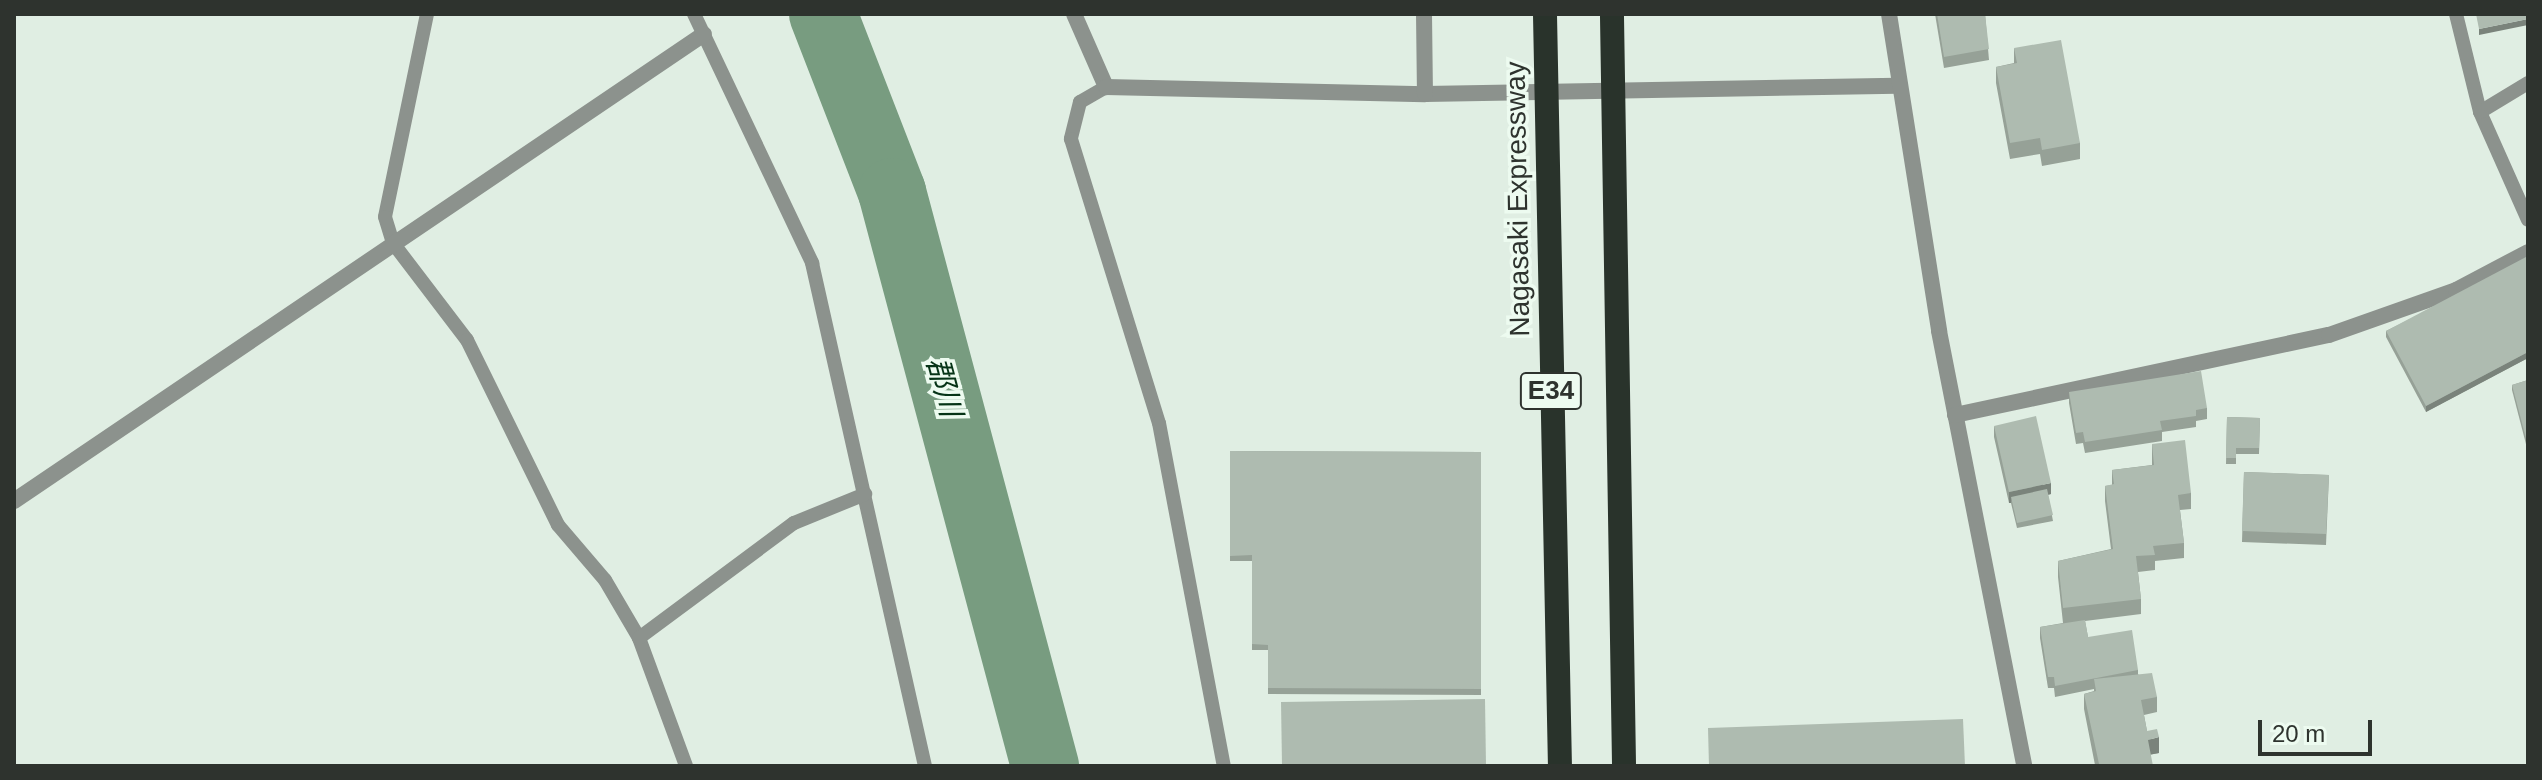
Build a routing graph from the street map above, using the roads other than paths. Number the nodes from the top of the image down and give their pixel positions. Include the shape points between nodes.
1 (427, 14) edge
2 (694, 14) edge
3 (1074, 14) edge
4 (1424, 14) edge
5 (1889, 14) edge
6 (2456, 14) edge
7 (1545, 15) edge
8 (1612, 17) dead end
9 (704, 34) junction
10 (2528, 83) edge
11 (1897, 86) junction
12 (1106, 87) junction
13 (1425, 94) junction
14 (2480, 112) junction
15 (2528, 220) edge
16 (393, 243) junction
17 (2528, 252) edge
18 (1955, 415) junction
19 (865, 494) junction
20 (14, 501) edge
21 (639, 638) junction
22 (686, 766) edge
23 (925, 766) edge
24 (1224, 766) edge
25 (1560, 766) edge
26 (1624, 766) edge
27 (2024, 766) edge

1 - 16 lane via 385,217
2 - 9 lane
3 - 12 street
4 - 13 street
5 - 11 street
6 - 14 lane
7 - 25 highway, Nagasaki Expressway / E34, bridge
8 - 26 highway, E34, bridge
9 - 16 street
9 - 19 lane via 812,263
10 - 14 lane
11 - 13 street
11 - 18 street
12 - 13 street
12 - 24 lane via 1080,102 1071,139 1159,423
14 - 15 lane
16 - 20 street
16 - 21 lane via 467,340 558,525 605,580
17 - 18 street via 2456,290 2329,335
18 - 27 street
19 - 21 lane via 794,523
19 - 23 lane
21 - 22 lane

